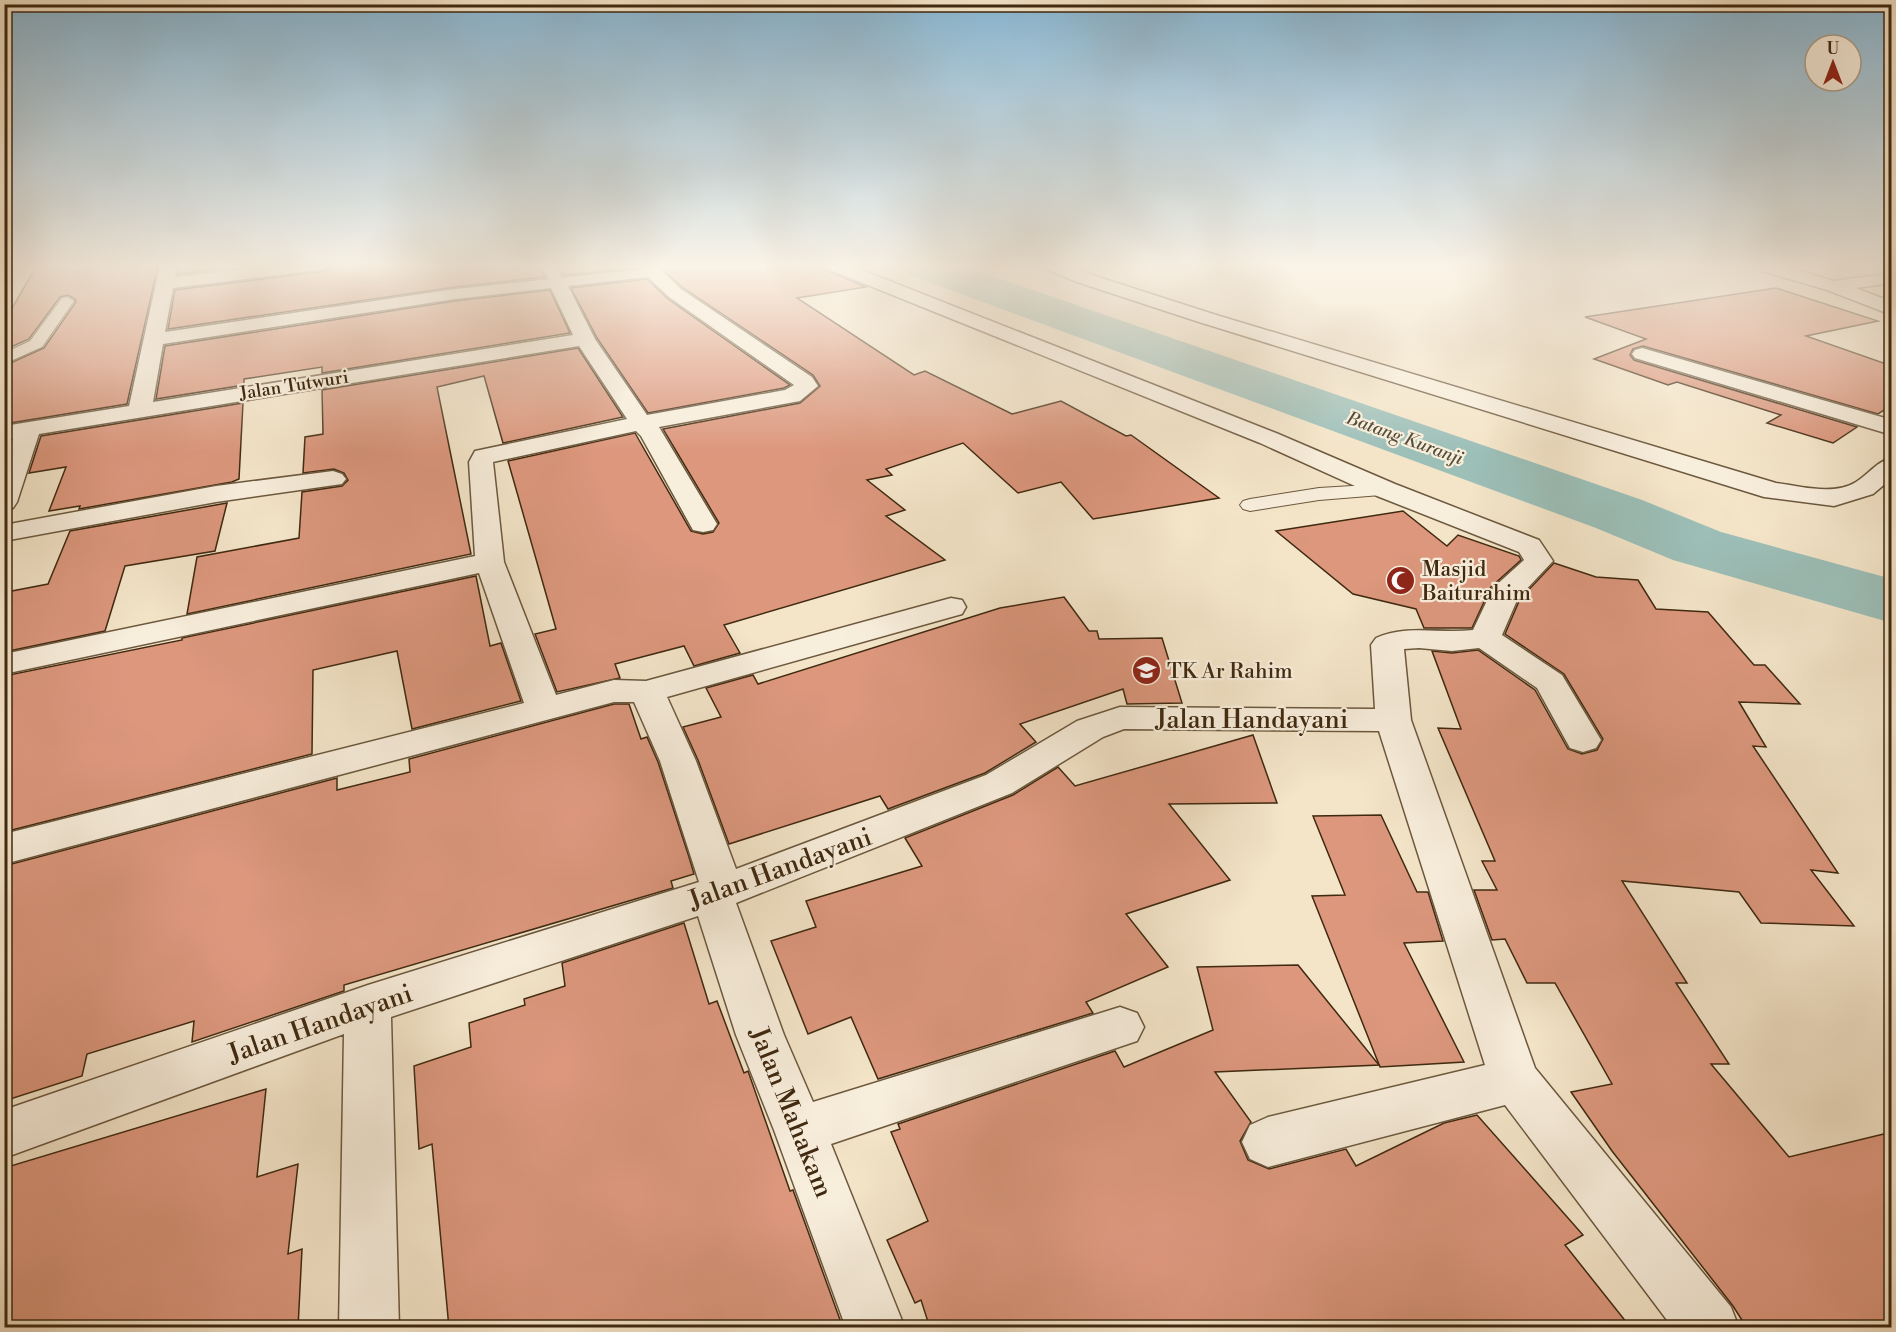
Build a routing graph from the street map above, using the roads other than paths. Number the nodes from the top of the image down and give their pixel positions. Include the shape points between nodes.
1 (48, 327) edge
2 (156, 327) edge
3 (237, 327) edge
4 (579, 327) edge
5 (723, 327) edge
6 (990, 327) edge
7 (1236, 327) edge
8 (585, 339) junction
9 (153, 340) junction
10 (1641, 354) dead end
11 (4, 358) edge
12 (140, 410) junction
13 (642, 423) junction
14 (29, 428) junction
15 (1892, 428) edge
16 (4, 433) edge
17 (1892, 465) edge
18 (333, 479) dead end
19 (1386, 490) junction
20 (4, 502) edge
21 (1251, 505) dead end
22 (703, 524) dead end
23 (4, 532) edge
24 (490, 562) junction
25 (951, 607) dead end
26 (1485, 638) junction
27 (4, 664) edge
28 (647, 692) junction
29 (544, 710) junction
30 (1394, 720) junction
31 (1582, 740) dead end
32 (4, 849) edge
33 (717, 893) junction
34 (368, 1005) junction
35 (1120, 1027) dead end
36 (1515, 1080) junction
37 (800, 1130) junction
38 (4, 1134) edge
39 (1268, 1142) dead end
40 (369, 1328) edge
41 (876, 1328) edge
42 (1710, 1328) edge

1 - 11 lane via 36,344
2 - 9 street
3 - 9 street
4 - 8 street
5 - 13 street via 807,386 792,396
6 - 19 street
7 - 17 street via 1773,491 1834,498 1864,488
8 - 12 street, Jalan Tutwuri
8 - 13 street
9 - 12 street
10 - 15 street
12 - 14 street, Jalan Tutwuri
13 - 22 street via 651,432
13 - 24 street via 484,456 481,462
14 - 16 street, Jalan Tutwuri
14 - 20 street
18 - 23 street via 216,494
19 - 21 lane via 1319,494
19 - 26 street via 1529,546 1536,554 1539,561 1503,594
24 - 27 street
24 - 29 street
25 - 28 street
26 - 30 street via 1410,638 1387,645
26 - 31 street via 1550,682
28 - 29 street via 614,691
28 - 33 street, Jalan Mahakam via 678,761
29 - 32 street
30 - 33 street, Jalan Handayani via 1120,718 1090,729 999,784
30 - 36 street
33 - 34 street, Jalan Handayani
33 - 37 street, Jalan Mahakam via 760,1035
34 - 38 street, Jalan Handayani
34 - 40 street
35 - 37 street
36 - 39 street
36 - 42 street
37 - 41 street, Jalan Mahakam

